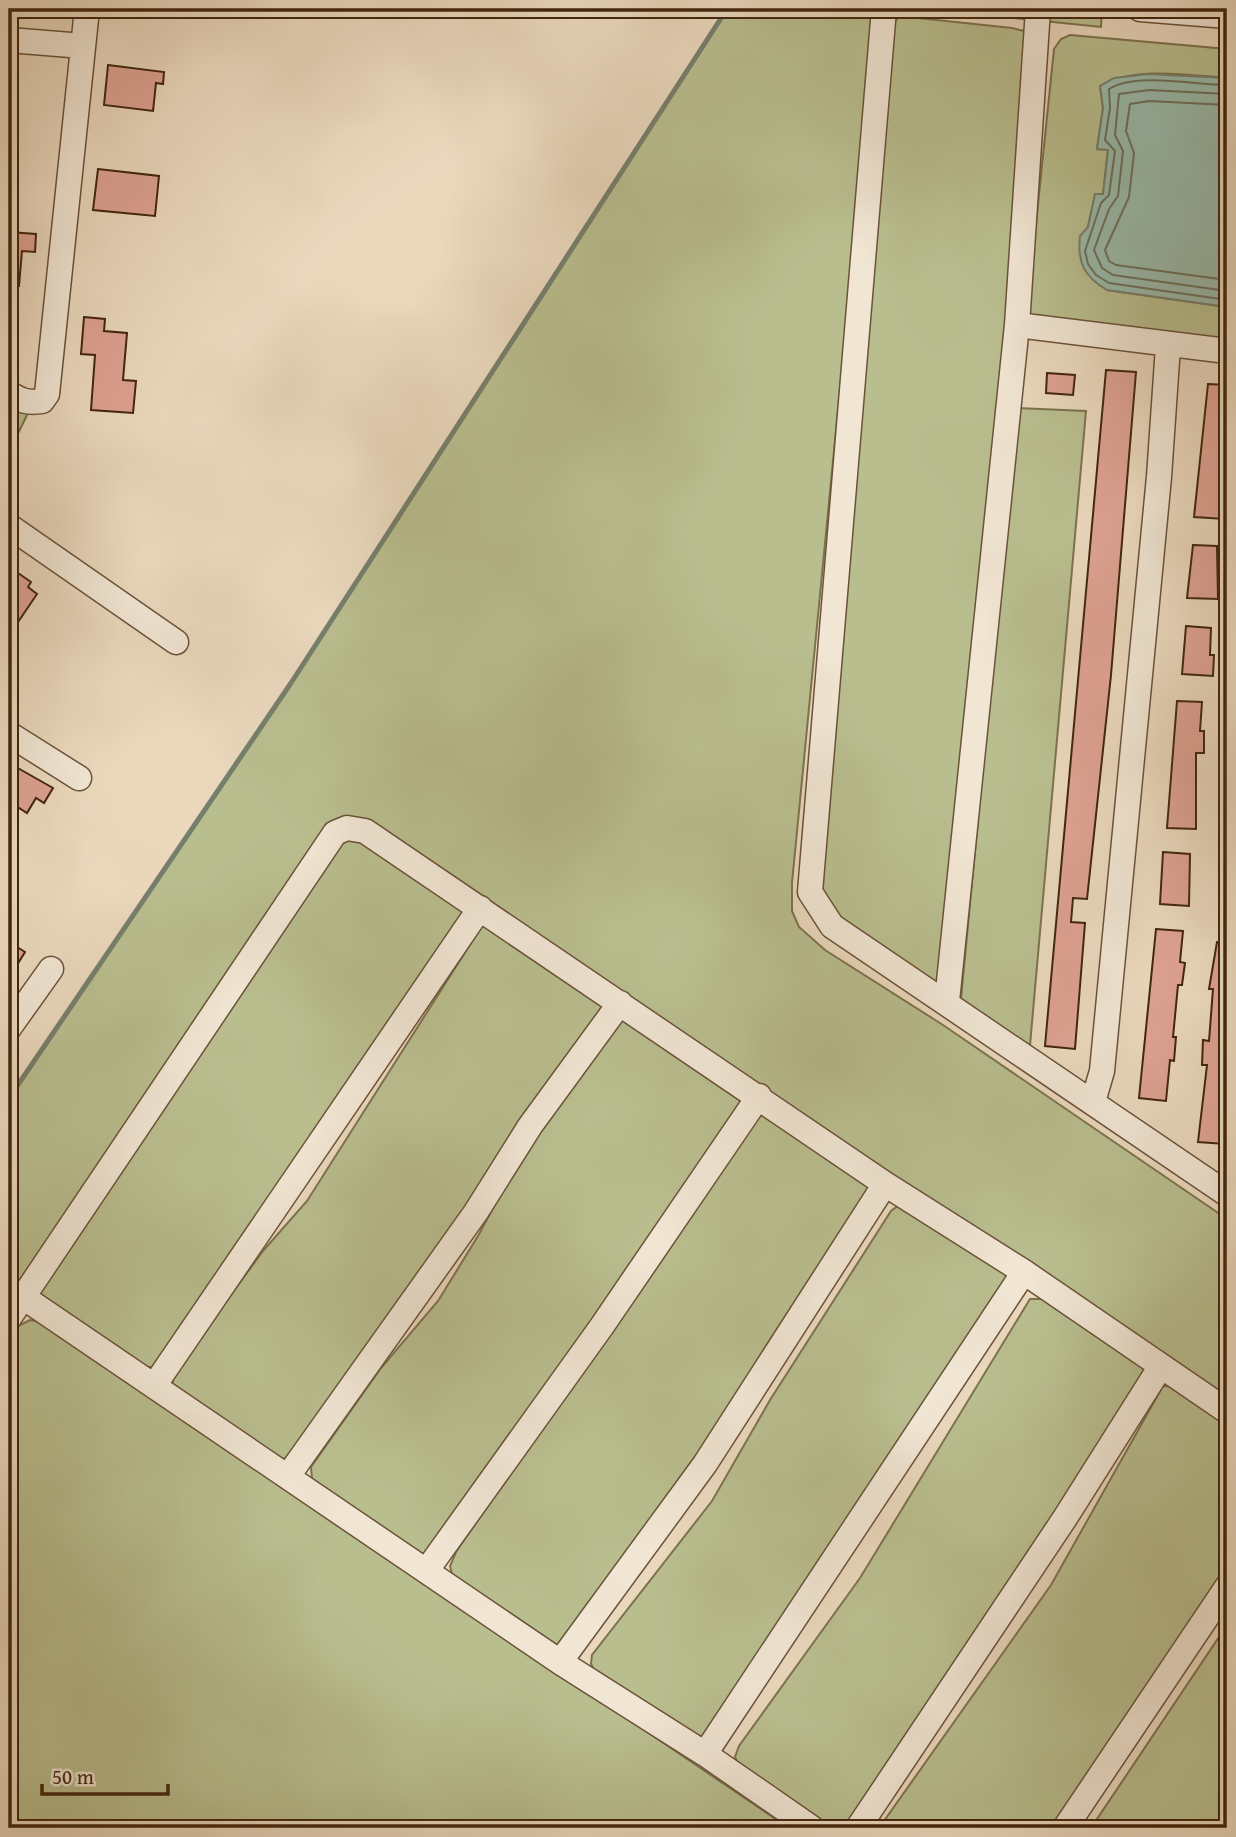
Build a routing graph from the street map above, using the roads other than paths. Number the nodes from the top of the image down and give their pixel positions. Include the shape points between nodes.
1 (87, 9) edge
2 (884, 9) edge
3 (1038, 9) edge
4 (1140, 9) edge
5 (1227, 16) edge
6 (9, 40) edge
7 (83, 46) junction
8 (1017, 325) junction
9 (1168, 346) junction
10 (1227, 351) edge
11 (9, 393) edge
12 (9, 526) edge
13 (176, 642) dead end
14 (9, 734) edge
15 (79, 778) dead end
16 (480, 908) junction
17 (51, 968) dead end
18 (947, 1001) junction
19 (620, 1003) junction
20 (9, 1028) edge
21 (758, 1096) junction
22 (1093, 1102) junction
23 (885, 1184) junction
24 (1227, 1194) edge
25 (1024, 1272) junction
26 (23, 1297) junction
27 (9, 1318) edge
28 (1161, 1366) junction
29 (154, 1386) junction
30 (1227, 1411) edge
31 (288, 1476) junction
32 (426, 1570) junction
33 (1227, 1587) edge
34 (560, 1662) junction
35 (705, 1754) junction
36 (812, 1828) edge
37 (858, 1828) edge
38 (1065, 1828) edge

1 - 7 street
2 - 18 street via 810,892 832,926
3 - 8 street
4 - 5 street
6 - 7 street
7 - 11 street via 47,394 32,402
8 - 9 street
8 - 18 street
9 - 10 street
9 - 22 street via 1102,1071
12 - 13 street
14 - 15 street
16 - 19 street
16 - 26 street via 365,831 347,828 335,833
16 - 29 street
17 - 20 street
18 - 22 street
19 - 21 street
19 - 31 street
21 - 23 street
21 - 32 street via 603,1326
22 - 24 street
23 - 25 street
23 - 34 street via 705,1464
25 - 28 street
25 - 35 street
26 - 27 street
26 - 29 street
28 - 30 street
28 - 37 street
29 - 31 street
31 - 32 street
32 - 34 street
33 - 38 street
34 - 35 street
35 - 36 street

